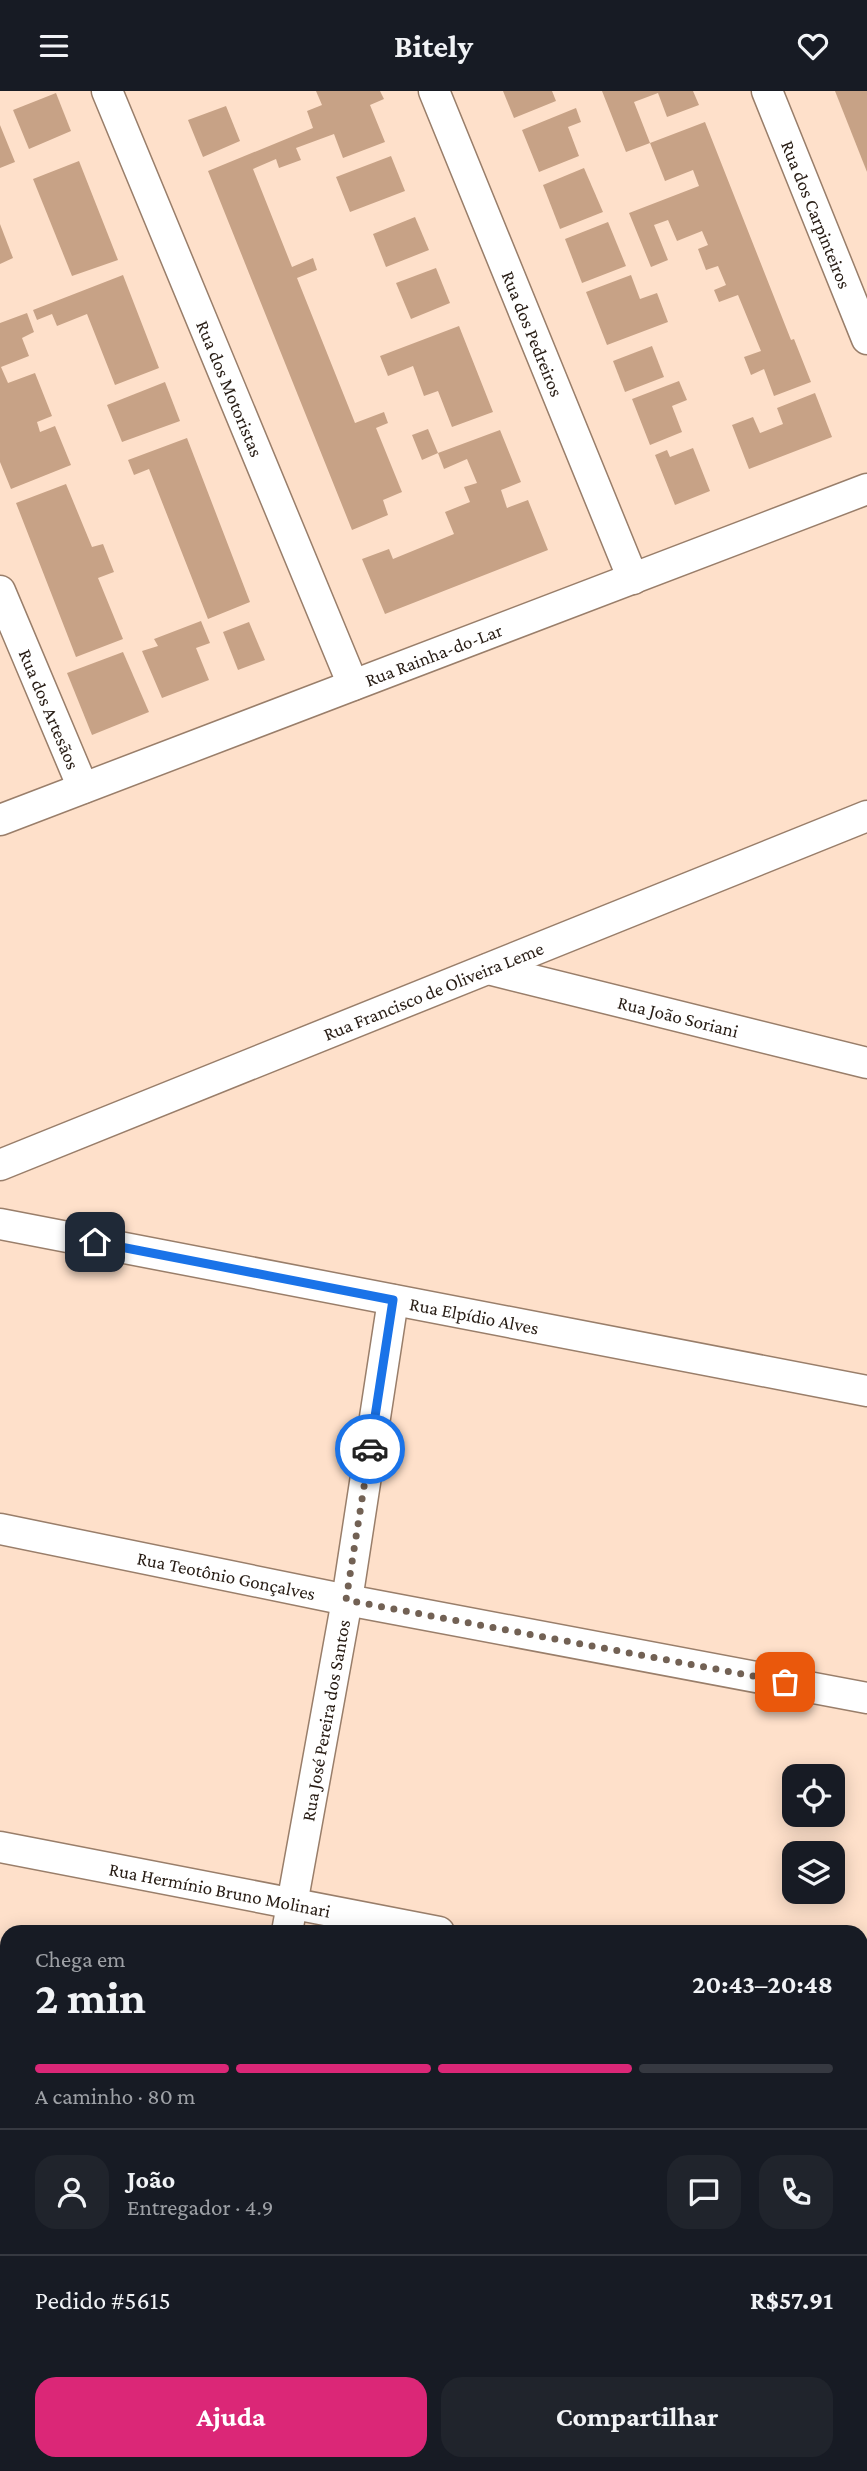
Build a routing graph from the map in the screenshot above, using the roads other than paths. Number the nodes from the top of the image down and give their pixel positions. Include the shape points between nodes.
1 (107, 91) edge
2 (434, 91) edge
3 (767, 91) edge
4 (867, 339) edge
5 (867, 489) edge
6 (633, 579) junction
7 (0, 591) edge
8 (353, 685) junction
9 (83, 788) junction
10 (867, 816) edge
11 (0, 820) edge
12 (488, 968) junction
13 (867, 1063) edge
14 (0, 1165) edge
15 (0, 1224) edge
16 (393, 1300) junction
17 (867, 1391) edge
18 (0, 1529) edge
19 (346, 1600) junction
20 (867, 1697) edge
21 (0, 1847) edge
22 (289, 1918) edge
23 (364, 1925) edge

1 - 8 street, Rua dos Motoristas
2 - 6 street, Rua dos Pedreiros
3 - 4 street, Rua dos Carpinteiros
5 - 6 street, Rua Rainha-do-Lar
6 - 8 street, Rua Rainha-do-Lar
7 - 9 street, Rua dos Artesãos
8 - 9 street, Rua Rainha-do-Lar
9 - 11 street, Rua Rainha-do-Lar
10 - 12 street, Rua Francisco de Oliveira Leme
12 - 13 street, Rua João Soriani
12 - 14 street, Rua Francisco de Oliveira Leme
15 - 16 street, Rua Elpídio Alves
16 - 17 street, Rua Elpídio Alves
16 - 19 street, Rua José Pereira dos Santos
18 - 19 street, Rua Teotônio Gonçalves
19 - 20 street, Rua Teotônio Gonçalves
19 - 22 street, Rua José Pereira dos Santos
21 - 22 street, Rua Hermínio Bruno Molinari
22 - 23 street, Rua Hermínio Bruno Molinari

